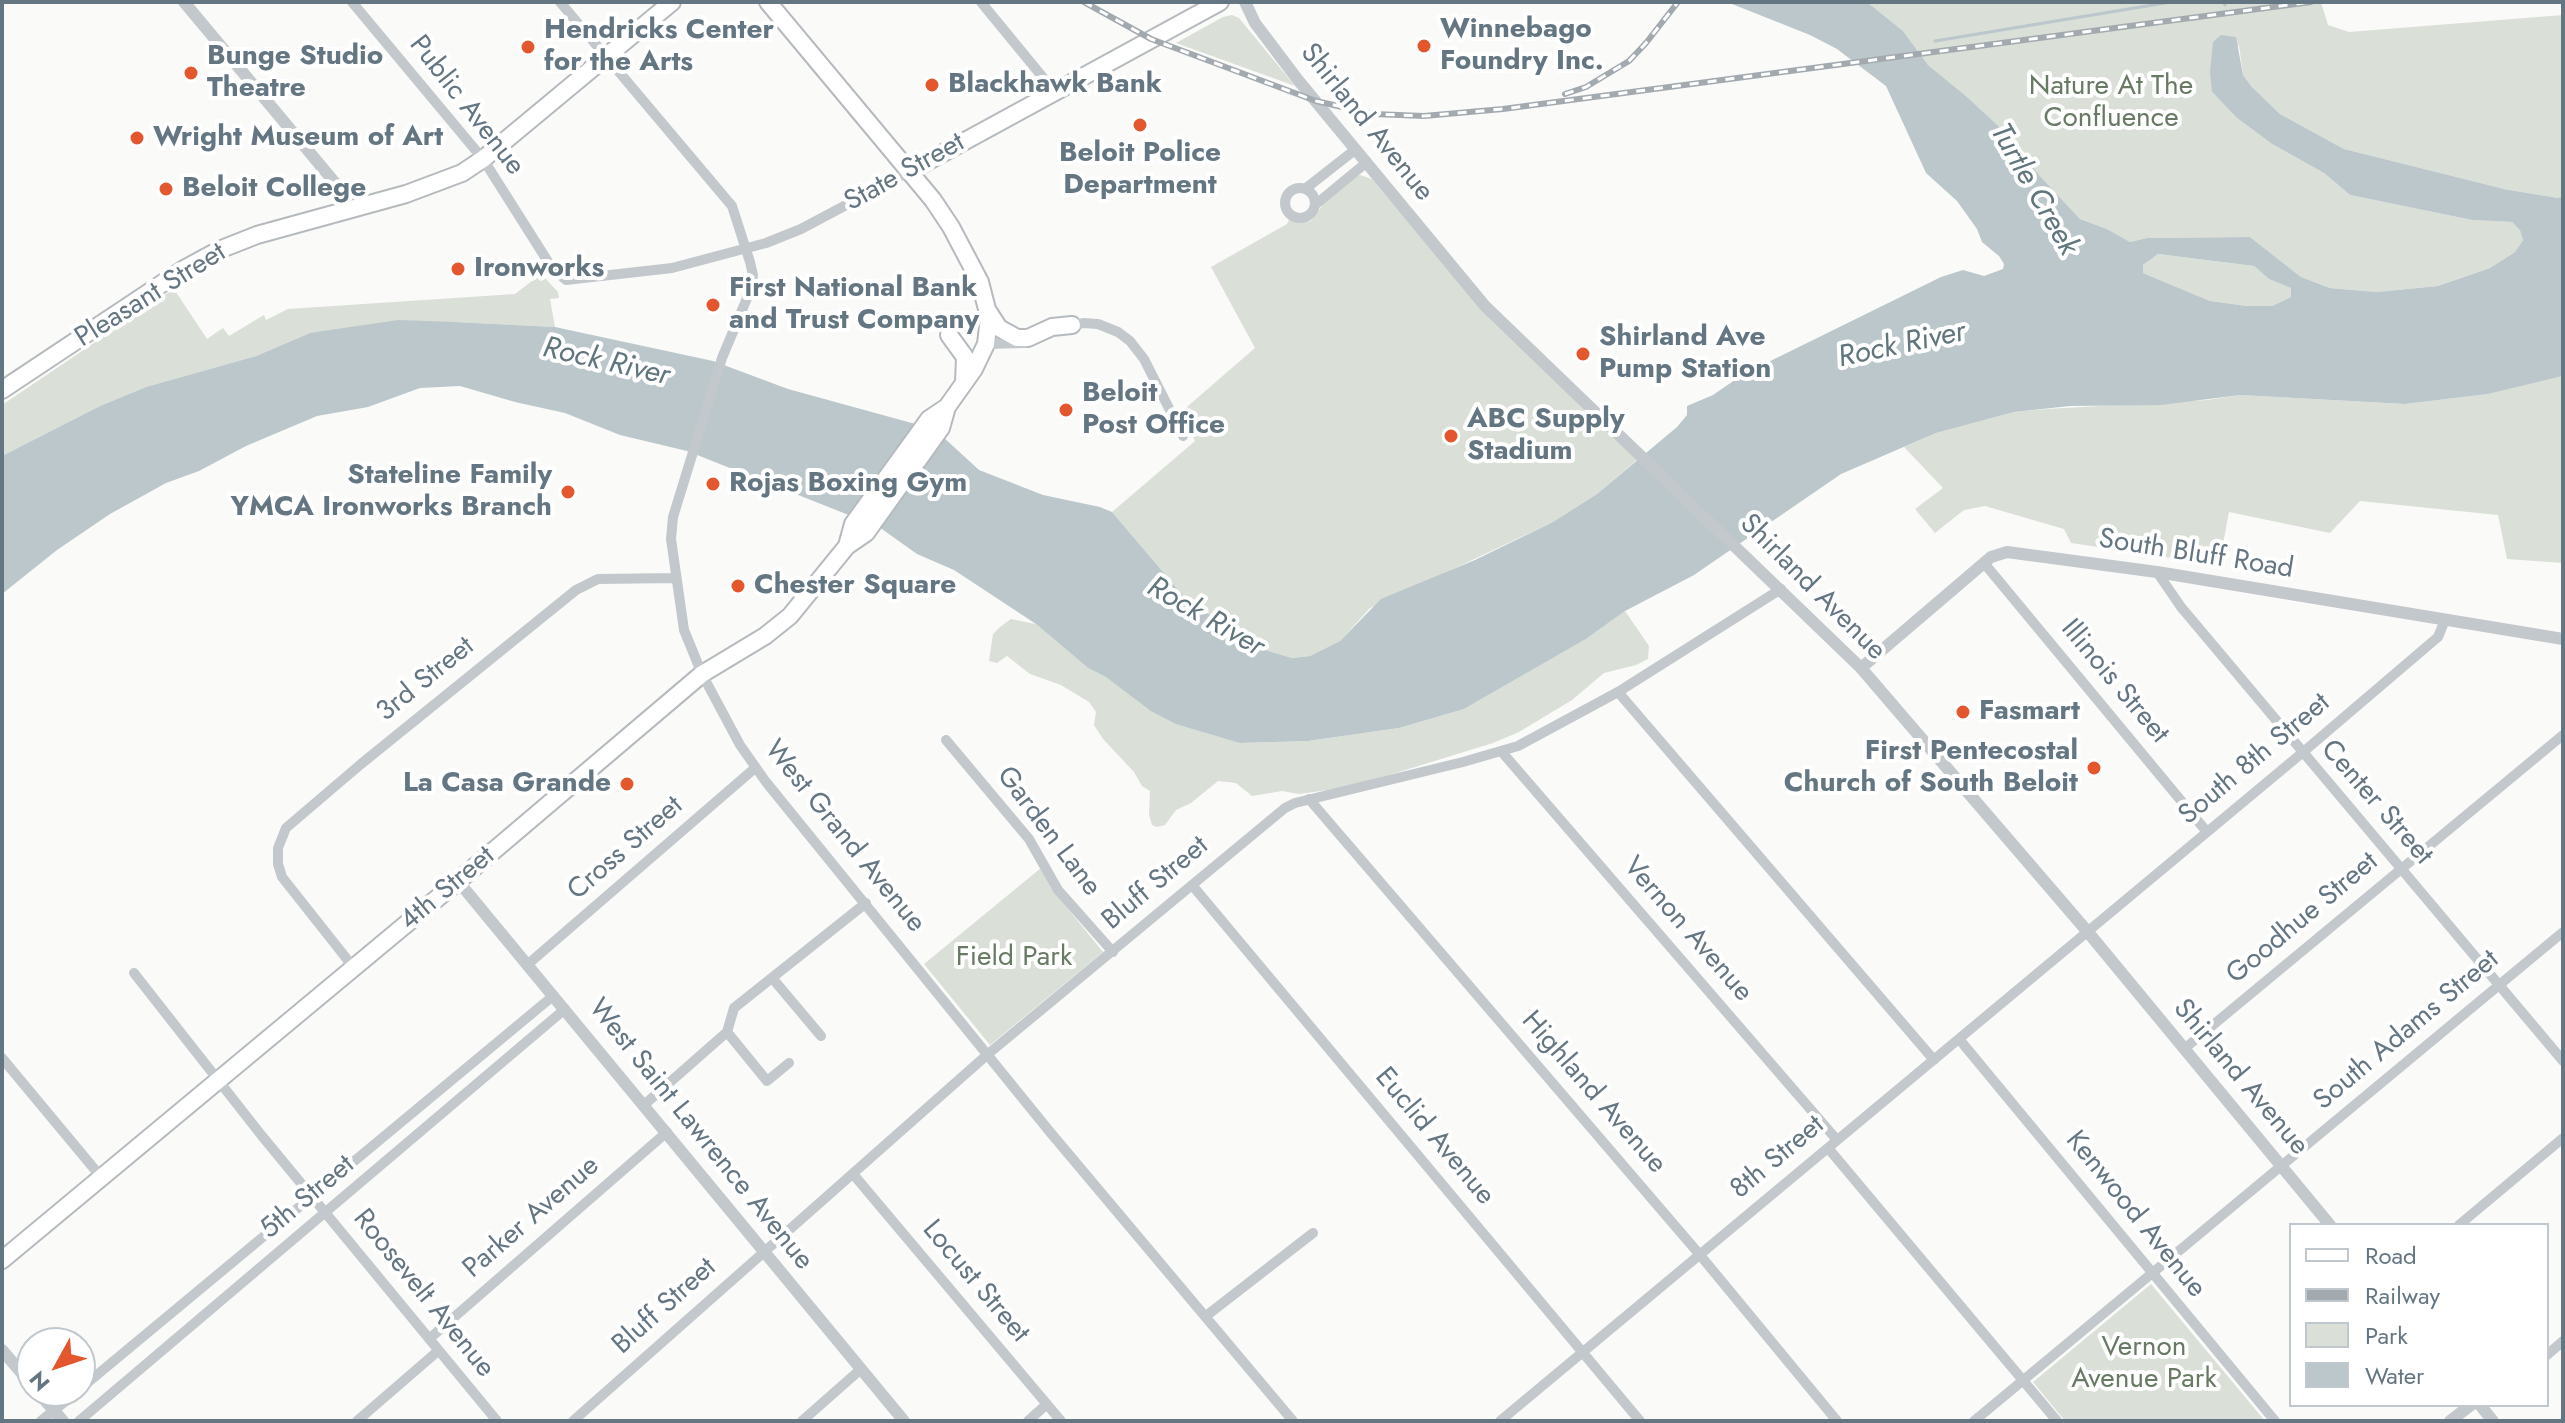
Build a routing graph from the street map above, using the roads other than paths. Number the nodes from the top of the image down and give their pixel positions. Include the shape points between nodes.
1 (184, 2) edge
2 (352, 2) edge
3 (560, 2) edge
4 (672, 2) edge
5 (768, 2) edge
6 (981, 2) edge
7 (1220, 2) edge
8 (1245, 2) edge
9 (606, 56) junction
10 (1054, 91) junction
11 (1356, 149) junction
12 (483, 159) junction
13 (1367, 162) junction
14 (910, 171) junction
15 (1305, 189) junction
16 (1315, 205) junction
17 (356, 208) junction
18 (747, 249) junction
19 (566, 280) joint
20 (988, 311) junction
21 (1077, 324) junction
22 (949, 335) dead end
23 (986, 344) junction
24 (963, 385) junction
25 (2, 390) edge
26 (1183, 436) dead end
27 (1984, 563) junction
28 (2157, 572) junction
29 (676, 578) junction
30 (1781, 589) junction
31 (2445, 620) junction
32 (2563, 639) edge
33 (1861, 668) junction
34 (702, 674) junction
35 (1618, 692) junction
36 (2563, 735) edge
37 (946, 740) dead end
38 (1501, 751) junction
39 (2302, 753) junction
40 (755, 768) junction
41 (1309, 799) junction
42 (2207, 832) junction
43 (2401, 869) junction
44 (458, 881) junction
45 (1192, 885) junction
46 (866, 903) junction
47 (2087, 931) junction
48 (2563, 932) edge
49 (1113, 952) junction
50 (527, 965) junction
51 (354, 968) junction
52 (134, 973) dead end
53 (773, 979) junction
54 (2500, 985) junction
55 (553, 996) junction
56 (565, 1009) junction
57 (727, 1032) junction
58 (821, 1036) dead end
59 (1959, 1039) junction
60 (2184, 1049) junction
61 (988, 1054) junction
62 (2, 1059) edge
63 (1934, 1060) junction
64 (2563, 1061) edge
65 (789, 1063) dead end
66 (219, 1080) junction
67 (644, 1105) junction
68 (667, 1132) junction
69 (2563, 1138) edge
70 (1832, 1144) junction
71 (2282, 1167) junction
72 (853, 1174) junction
73 (101, 1177) junction
74 (313, 1198) junction
75 (326, 1214) junction
76 (2328, 1223) edge
77 (2461, 1223) edge
78 (1313, 1233) dead end
79 (22, 1241) junction
80 (2, 1251) edge
81 (764, 1252) junction
82 (1700, 1255) junction
83 (2, 1260) edge
84 (2152, 1273) junction
85 (1206, 1316) junction
86 (429, 1339) junction
87 (2, 1350) edge
88 (438, 1351) junction
89 (1583, 1352) junction
90 (16, 1366) edge
91 (861, 1369) junction
92 (96, 1376) edge
93 (2023, 1380) junction
94 (1047, 1404) junction
95 (2468, 1407) edge
96 (59, 1416) edge
97 (41, 1421) edge
98 (79, 1421) edge
99 (357, 1421) edge
100 (497, 1421) edge
101 (573, 1421) edge
102 (802, 1421) edge
103 (904, 1421) edge
104 (1028, 1421) edge
105 (1061, 1421) edge
106 (1293, 1421) edge
107 (1500, 1421) edge
108 (1640, 1421) edge
109 (1837, 1421) edge
110 (1974, 1421) edge
111 (2057, 1421) edge
112 (2275, 1421) edge
113 (2450, 1421) edge

1 - 17 street
2 - 12 street, Public Avenue
3 - 9 street, West Grand Avenue
4 - 9 main road, Pleasant Street
5 - 14 main road
6 - 10 street
7 - 10 main road, State Street
8 - 11 street, Shirland Avenue via 1264,35
9 - 12 main road, Pleasant Street
9 - 18 street, West Grand Avenue via 732,206
10 - 14 main road, State Street
11 - 13 street, Shirland Avenue
11 - 15 street
12 - 17 main road, Pleasant Street via 441,182
12 - 19 street, Public Avenue via 552,268
13 - 16 street
13 - 30 street, Shirland Avenue via 1488,309
14 - 18 street, State Street via 801,229
14 - 20 main road via 951,227 980,282
15 - 16 street
15 - 16 street via 1288,195 1289,212 1306,217
17 - 25 main road, Pleasant Street via 219,250
18 - 19 street, State Street via 672,268
18 - 29 street, West Grand Avenue via 753,275 750,291 722,358 673,517
20 - 21 main road via 999,328 1017,338
20 - 23 main road
21 - 23 street via 1019,344
21 - 26 street via 1098,324 1130,341
22 - 24 main road via 965,357
23 - 24 main road
24 - 34 main road, 4th Street via 808,597 765,636
27 - 28 street, South Bluff Road via 2007,552
27 - 33 street, South Bluff Road
27 - 42 street, Illinois Street
28 - 31 street, South Bluff Road
28 - 39 street, Center Street
29 - 34 street, West Grand Avenue via 684,630
29 - 51 street, 3rd Street via 598,579 576,590 286,828 280,838 282,877
30 - 33 street, Shirland Avenue
30 - 35 street, Bluff Street
31 - 32 street, South Bluff Road
31 - 39 street, South 8th Street via 2438,637
33 - 47 street, Shirland Avenue
34 - 40 street, West Grand Avenue
34 - 44 main road, 4th Street
35 - 38 street, Bluff Street
35 - 63 street
36 - 43 street, Goodhue Street
37 - 49 street, Garden Lane via 1029,839 1058,890
38 - 41 street, Bluff Street
38 - 70 street, Vernon Avenue
39 - 42 street, South 8th Street
39 - 43 street, Center Street
40 - 46 street, West Grand Avenue
40 - 50 street, Cross Street
41 - 45 street, Bluff Street via 1285,808
41 - 82 street, Highland Avenue
42 - 47 street, South 8th Street
43 - 54 street, Center Street
43 - 60 street, Goodhue Street
44 - 50 street, West Saint Lawrence Avenue
44 - 51 main road, 4th Street
45 - 49 street, Bluff Street
45 - 89 street, Euclid Avenue
46 - 53 street
46 - 61 street, West Grand Avenue
47 - 59 street, 8th Street
47 - 60 street, Shirland Avenue
48 - 54 street, South Adams Street
49 - 61 street, Bluff Street
50 - 55 street, West Saint Lawrence Avenue
51 - 66 main road, 4th Street
52 - 66 street, Roosevelt Avenue
53 - 57 street via 734,1008
53 - 58 street
54 - 64 street, Center Street
54 - 71 street, South Adams Street
55 - 56 street, West Saint Lawrence Avenue
55 - 74 street, 5th Street
56 - 67 street, West Saint Lawrence Avenue
56 - 75 street, 5th Street
57 - 65 street via 767,1081
57 - 67 street
59 - 63 street, 8th Street
59 - 84 street, Kenwood Avenue
60 - 71 street, Shirland Avenue
61 - 72 street, Bluff Street
61 - 85 street, West Grand Avenue
62 - 73 street
63 - 70 street, 8th Street
66 - 73 main road, 4th Street
66 - 74 street, Roosevelt Avenue
67 - 68 street, West Saint Lawrence Avenue
68 - 81 street, West Saint Lawrence Avenue
68 - 86 street, Parker Avenue
69 - 77 street
70 - 82 street, 8th Street
70 - 93 street, Vernon Avenue
71 - 76 street, Shirland Avenue
71 - 84 street, South Adams Street
72 - 81 street, Bluff Street
72 - 94 street, Locust Street
73 - 79 main road, 4th Street
74 - 75 street, Roosevelt Avenue
74 - 92 street, 5th Street
75 - 86 street, Roosevelt Avenue
75 - 98 street, 5th Street
78 - 85 street
79 - 80 main road, 4th Street
79 - 83 main road, 4th Street
81 - 91 street, West Saint Lawrence Avenue
81 - 101 street, Bluff Street
82 - 89 street, 8th Street
82 - 109 street, Highland Avenue
84 - 93 street, South Adams Street
84 - 112 street, Kenwood Avenue
85 - 106 street, West Grand Avenue
86 - 88 street, Roosevelt Avenue
87 - 90 street
88 - 99 street
88 - 100 street, Roosevelt Avenue
89 - 107 street, 8th Street
89 - 108 street, Euclid Avenue
91 - 102 street
91 - 103 street, West Saint Lawrence Avenue
93 - 110 street, South Adams Street
93 - 111 street, Vernon Avenue
94 - 104 street
94 - 105 street, Locust Street
95 - 113 street
96 - 97 street, 5th Street

